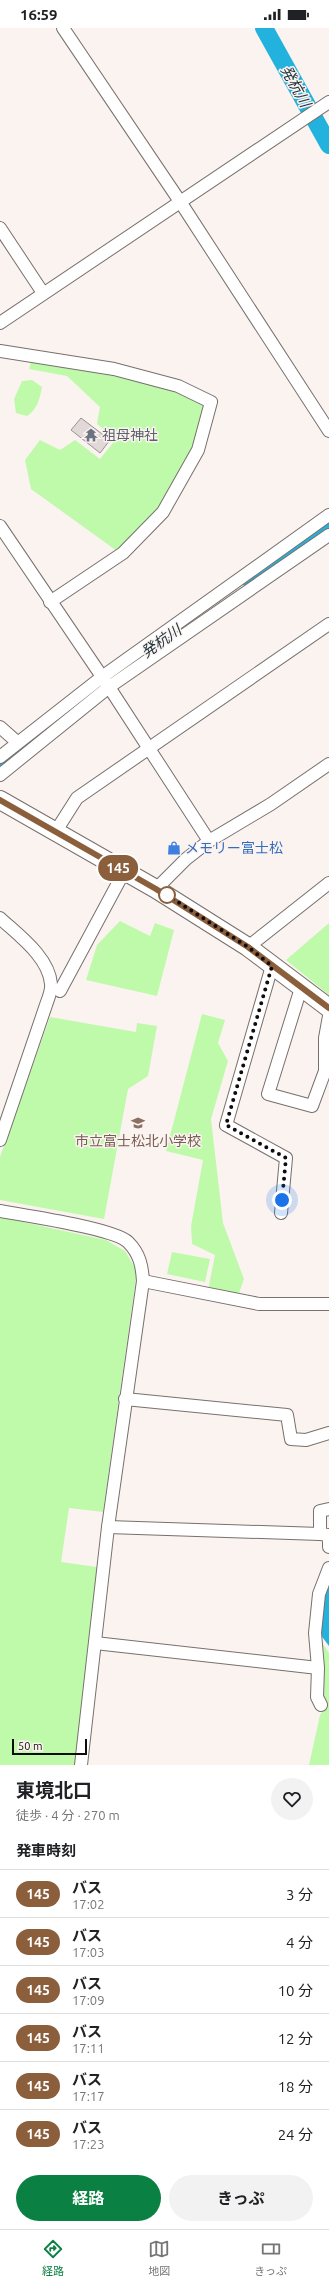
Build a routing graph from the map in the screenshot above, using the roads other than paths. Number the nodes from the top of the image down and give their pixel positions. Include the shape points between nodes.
1 (63, 28) edge
2 (329, 102) edge
3 (181, 202) junction
4 (0, 228) edge
5 (43, 293) junction
6 (0, 323) edge
7 (0, 350) edge
8 (329, 431) edge
9 (329, 515) edge
10 (0, 526) edge
11 (329, 535) edge
12 (50, 602) junction
13 (329, 624) edge
14 (102, 677) junction
15 (109, 687) junction
16 (0, 727) edge
17 (17, 742) junction
18 (149, 747) junction
19 (0, 757) edge
20 (329, 764) edge
21 (0, 775) edge
22 (0, 800) edge
23 (56, 832) junction
24 (209, 841) junction
25 (124, 872) junction
26 (329, 883) edge
27 (156, 889) junction
28 (0, 918) edge
29 (248, 947) junction
30 (272, 966) junction
31 (301, 988) junction
32 (60, 991) dead end
33 (329, 1008) edge
34 (329, 1016) edge
35 (0, 1140) edge
36 (0, 1211) edge
37 (281, 1213) dead end
38 (143, 1281) junction
39 (329, 1304) edge
40 (124, 1399) junction
41 (329, 1433) edge
42 (329, 1509) edge
43 (108, 1527) junction
44 (320, 1534) junction
45 (329, 1547) edge
46 (329, 1568) edge
47 (95, 1643) junction
48 (318, 1668) junction
49 (321, 1705) dead end
50 (81, 1765) edge

1 - 3 street
2 - 3 street
3 - 5 street
3 - 8 street
4 - 5 street
5 - 6 street
7 - 12 street via 114,369 178,386 211,402 198,450 163,512 123,553
9 - 14 street
10 - 12 street
11 - 15 street
12 - 14 street
13 - 18 street
14 - 15 street
14 - 17 street
15 - 18 street
15 - 21 street
16 - 17 street
17 - 19 street
18 - 23 street via 77,798
18 - 24 street
20 - 24 street via 271,804
22 - 23 main road
23 - 25 main road
24 - 27 street via 186,859
25 - 27 main road
25 - 32 street
26 - 29 street
27 - 29 main road
28 - 35 street via 38,956 47,968 51,984
29 - 30 main road
30 - 31 main road
30 - 37 street via 226,1125 286,1158
31 - 33 main road
31 - 34 street via 268,1094 312,1106 326,1071 325,1038
36 - 38 street via 108,1232 128,1241 142,1260
38 - 39 street via 259,1304
38 - 40 street
40 - 41 street via 287,1415 291,1439 306,1440
40 - 43 street
42 - 44 street via 320,1511
43 - 44 street
43 - 47 street
44 - 45 street via 328,1535
46 - 48 street via 319,1594 315,1633
47 - 48 street
47 - 50 street
48 - 49 street via 317,1696

